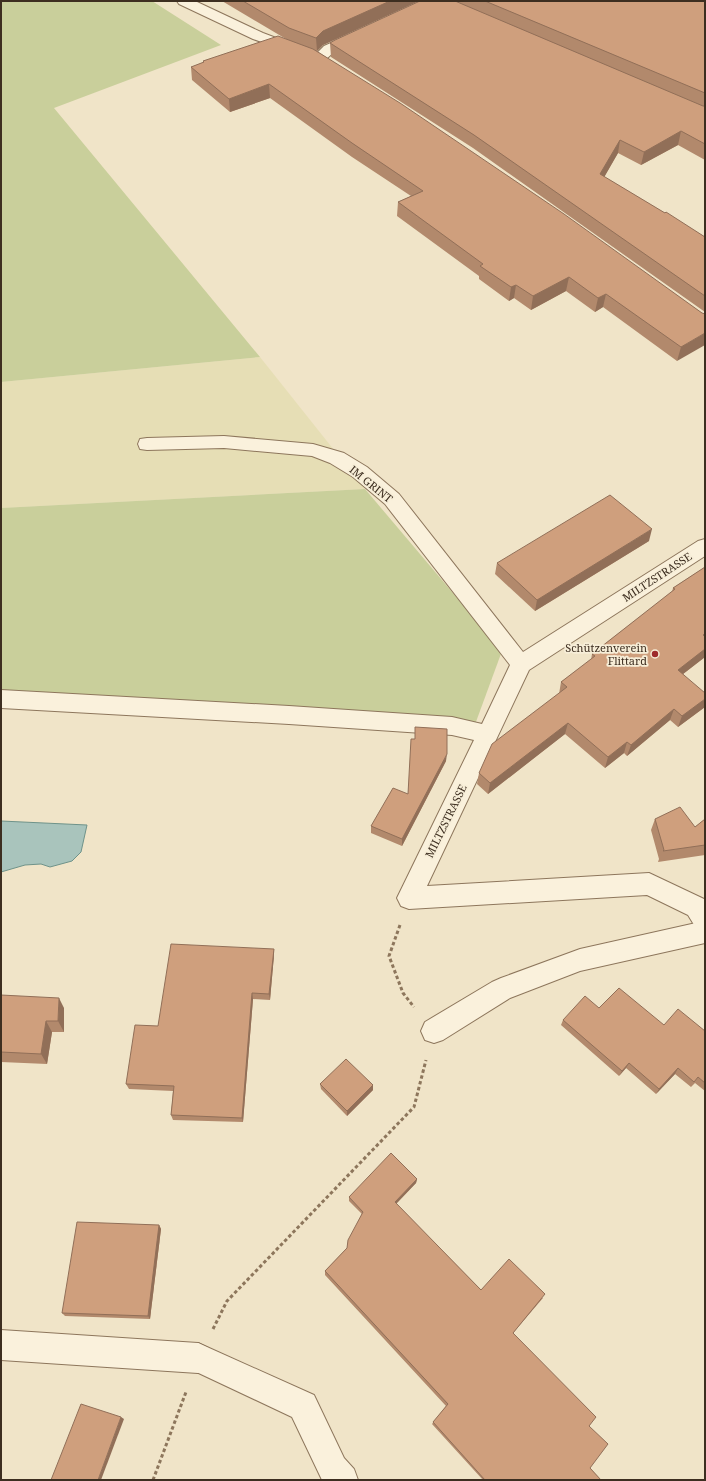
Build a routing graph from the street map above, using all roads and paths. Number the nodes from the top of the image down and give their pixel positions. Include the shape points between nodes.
1 (184, 1) edge
2 (371, 30) edge
3 (147, 444) dead end
4 (705, 546) edge
5 (521, 664) junction
6 (1, 699) edge
7 (488, 734) junction
8 (409, 898) junction
9 (705, 920) edge
10 (705, 932) edge
11 (434, 1030) junction
12 (1, 1345) edge
13 (198, 1358) junction
14 (153, 1480) edge
15 (343, 1480) edge

1 - 2 street via 258,36 325,61 329,49
3 - 5 street, IM GRINT via 224,442 313,450 337,458 360,472 392,499
4 - 5 street, MILTZSTRASSE
5 - 7 street, MILTZSTRASSE
6 - 7 street via 452,726
7 - 8 street, MILTZSTRASSE
8 - 9 street via 649,884 696,907
8 - 11 path via 389,956 403,993
10 - 11 street via 580,960 501,990
11 - 13 path via 414,1108 227,1301
12 - 13 street
13 - 14 path
13 - 15 street via 303,1406 333,1468

